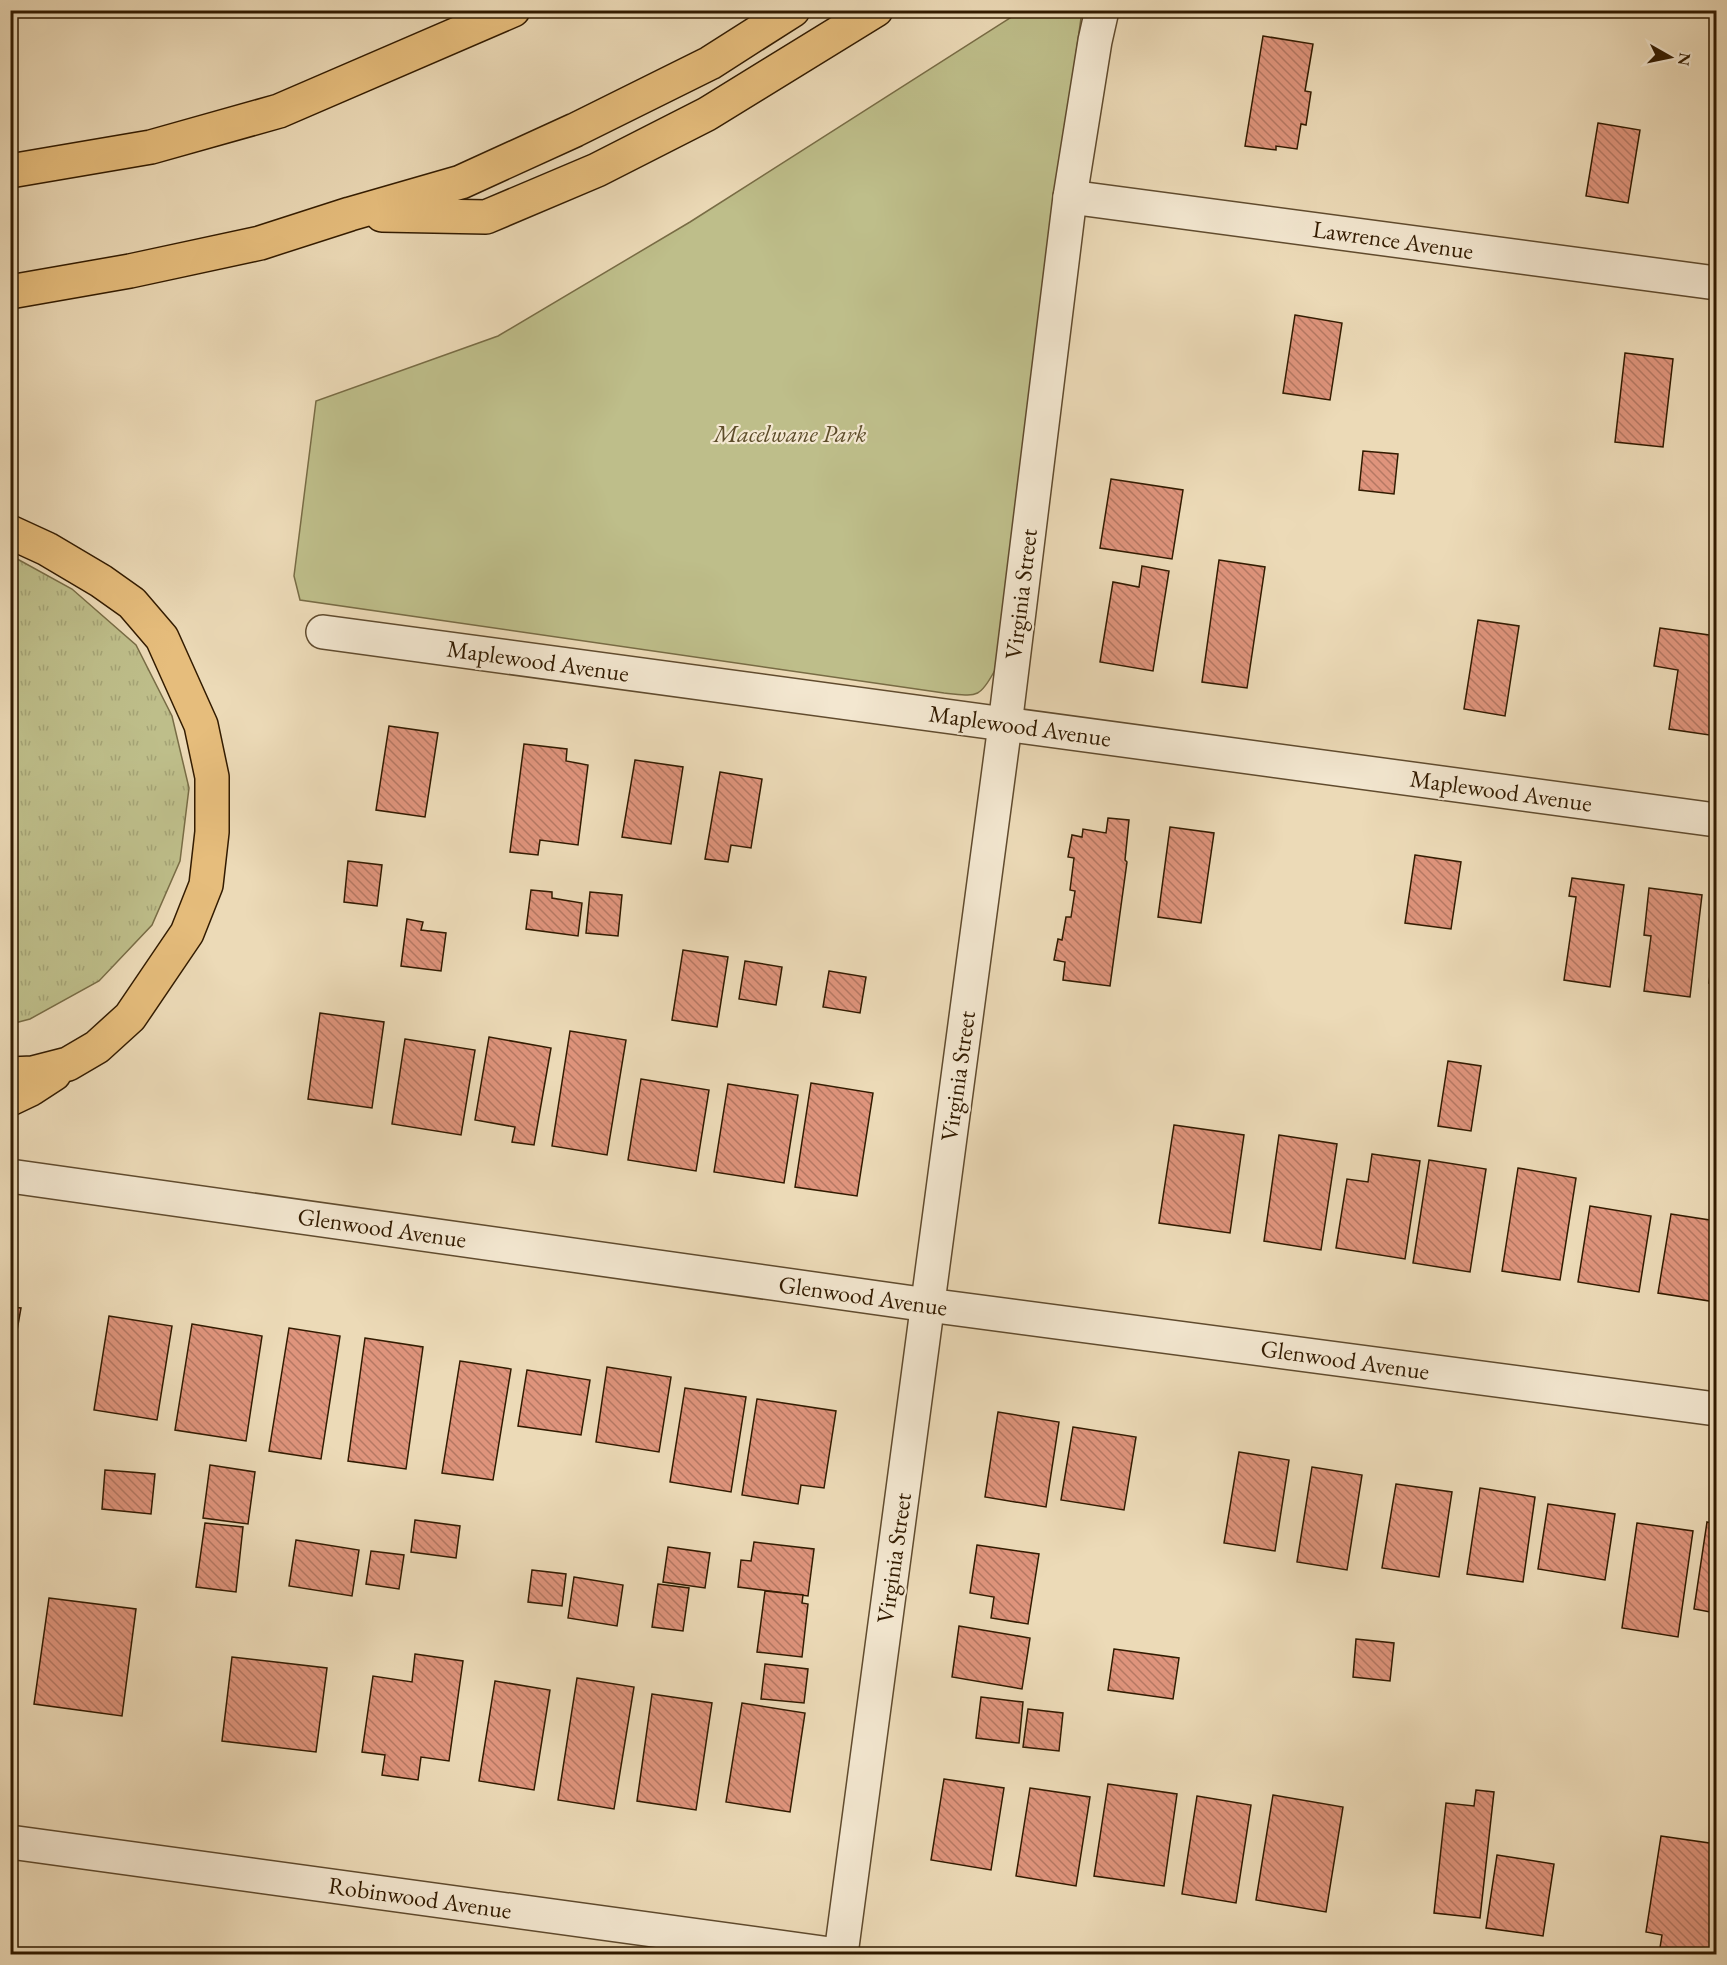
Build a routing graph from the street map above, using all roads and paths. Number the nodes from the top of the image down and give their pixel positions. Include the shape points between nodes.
1 (513, 10) edge
2 (793, 10) edge
3 (876, 10) edge
4 (1102, 10) edge
5 (10, 171) edge
6 (1070, 197) junction
7 (350, 214) junction
8 (1716, 283) edge
9 (10, 292) edge
10 (10, 532) edge
11 (323, 632) dead end
12 (1005, 725) junction
13 (1716, 820) edge
14 (68, 1064) junction
15 (10, 1074) edge
16 (10, 1099) edge
17 (10, 1176) edge
18 (928, 1305) junction
19 (1716, 1409) edge
20 (10, 1842) edge
21 (830, 1954) edge
22 (841, 1954) edge

1 - 5 highway via 279,111 151,147
2 - 7 highway via 710,63 534,149 461,182
3 - 7 highway via 707,114 597,170 486,217
4 - 6 street, Virginia Street
6 - 8 street, Lawrence Avenue
6 - 12 street, Virginia Street
7 - 9 highway via 260,243
10 - 14 highway via 101,581 132,603 162,638 201,725 212,777 213,832 207,885 188,933 130,1017 97,1047
11 - 12 street, Maplewood Avenue
12 - 13 street, Maplewood Avenue
12 - 18 street, Virginia Street
14 - 15 highway
14 - 16 highway
17 - 18 street, Glenwood Avenue
18 - 19 street, Glenwood Avenue
18 - 22 street, Virginia Street
20 - 21 street, Robinwood Avenue

